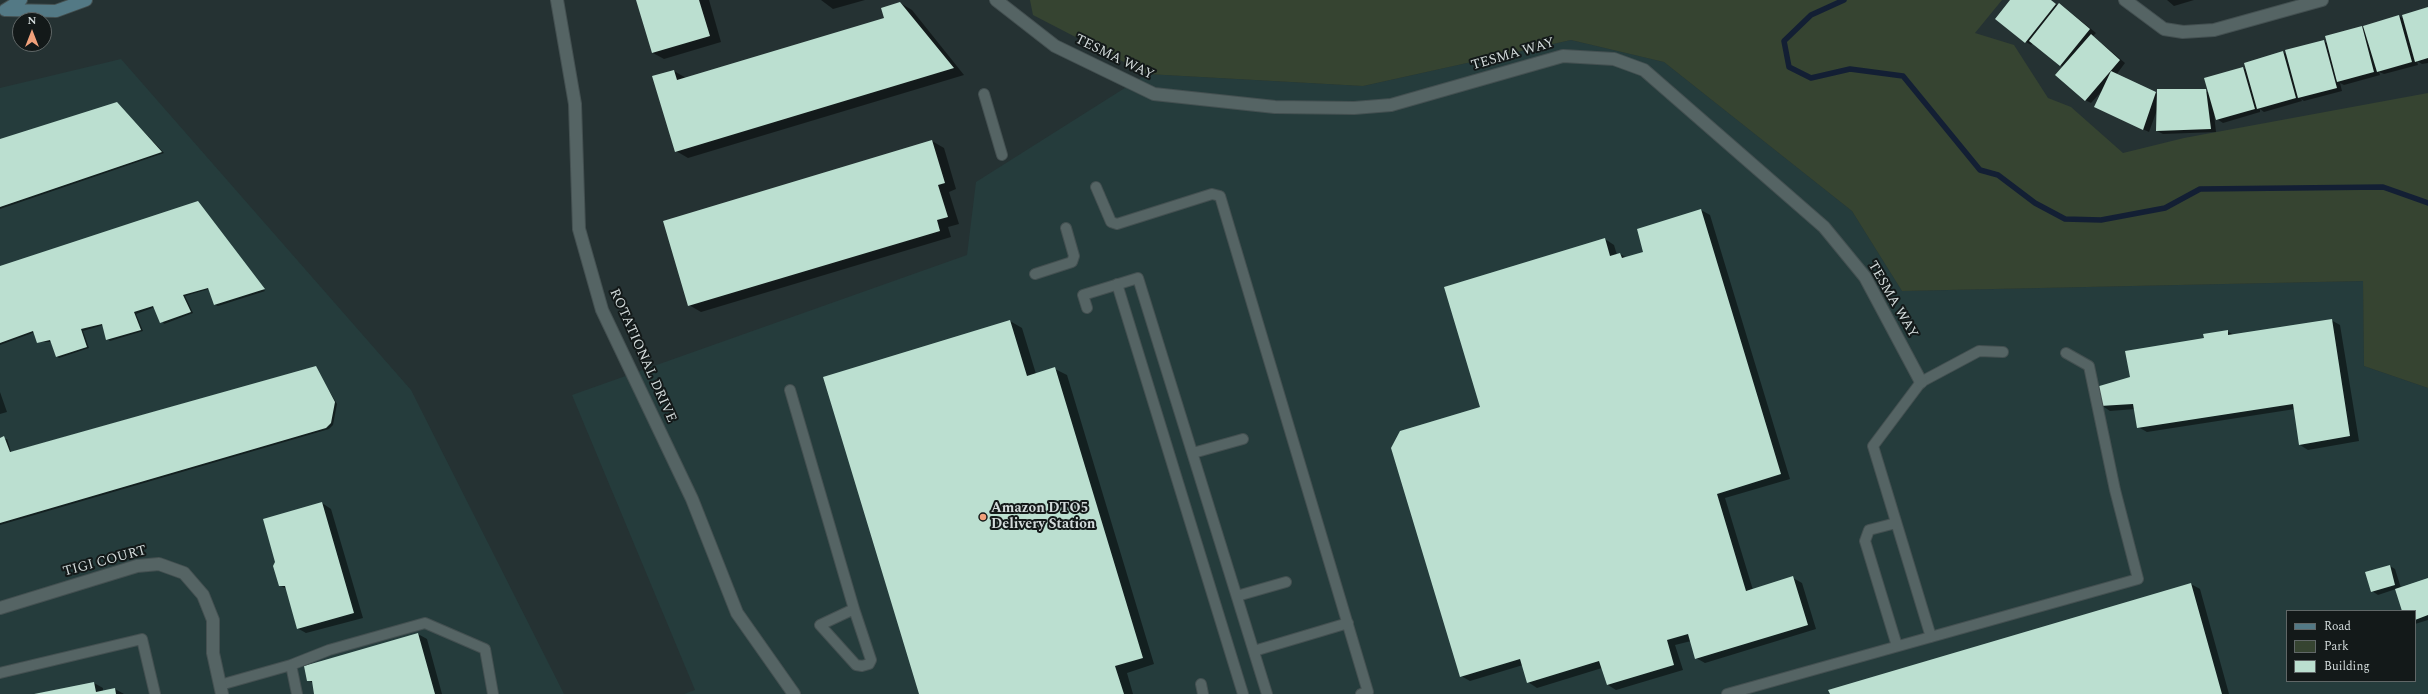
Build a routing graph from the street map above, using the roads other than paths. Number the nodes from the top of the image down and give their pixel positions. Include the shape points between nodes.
1 (21, 0) edge
2 (86, 0) edge
3 (557, 0) edge
4 (996, 0) edge
5 (2124, 0) edge
6 (2322, 0) edge
7 (3, 11) edge
8 (984, 94) dead end
9 (1002, 155) dead end
10 (1096, 187) dead end
11 (1066, 228) dead end
12 (1035, 274) dead end
13 (1117, 284) junction
14 (1087, 308) dead end
15 (2004, 352) dead end
16 (2066, 353) dead end
17 (1921, 382) junction
18 (790, 390) dead end
19 (1243, 439) dead end
20 (1193, 453) junction
21 (1896, 523) junction
22 (1286, 582) dead end
23 (1237, 596) junction
24 (0, 608) edge
25 (854, 609) junction
26 (1348, 623) junction
27 (1931, 637) junction
28 (1897, 646) junction
29 (1254, 652) junction
30 (291, 665) junction
31 (0, 673) edge
32 (221, 689) edge
33 (155, 694) edge
34 (297, 694) edge
35 (493, 694) edge
36 (794, 694) edge
37 (1243, 694) edge
38 (1267, 694) edge
39 (1361, 694) edge
40 (1727, 694) edge

1 - 7 main road
2 - 7 main road via 56,11
3 - 36 street, ROTATIONAL DRIVE via 575,104 579,229 602,310 692,499 737,613
4 - 17 street, TESMA WAY via 1055,46 1154,94 1275,107 1354,108 1391,105 1563,56 1614,59 1644,70 1824,227 1865,277
5 - 6 street via 2164,29 2183,32 2214,30
8 - 9 lane
10 - 26 lane via 1111,222 1117,224 1212,194 1220,196
11 - 12 lane via 1074,256 1072,262
13 - 14 lane via 1083,295
13 - 20 lane via 1138,278
13 - 37 lane
15 - 17 lane via 1979,351
16 - 27 lane via 2089,366 2115,490 2138,579
17 - 21 lane via 1873,446
18 - 25 lane
19 - 20 lane
20 - 23 lane
21 - 27 lane
21 - 28 lane via 1869,530 1865,541
22 - 23 lane
23 - 29 lane
24 - 32 street, TIGI COURT via 137,566 159,564 184,572 203,595 213,620 212,653
25 - 25 lane via 871,660 869,664 856,665 820,625
26 - 29 lane
26 - 39 lane via 1368,692
27 - 28 lane
28 - 40 lane
29 - 38 lane
30 - 32 lane
30 - 34 lane
30 - 35 lane via 329,650 425,623 485,649
31 - 33 lane via 142,639

